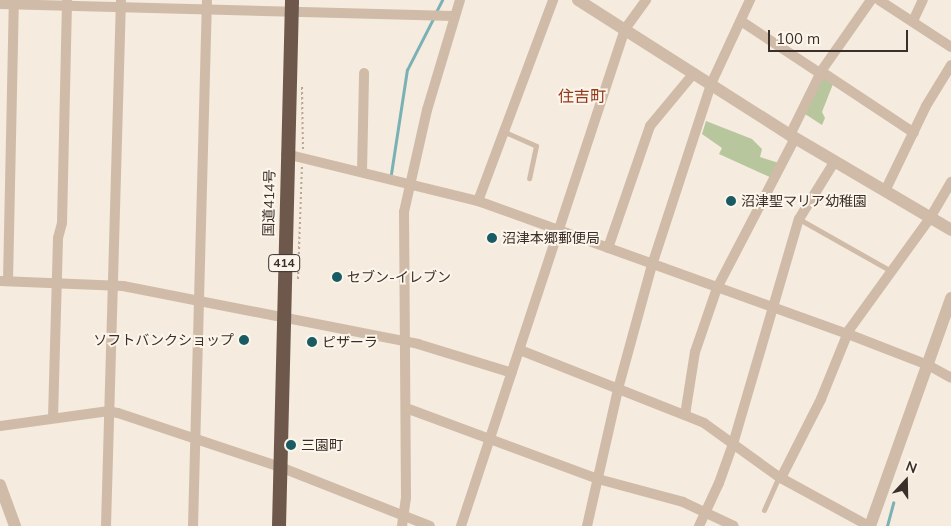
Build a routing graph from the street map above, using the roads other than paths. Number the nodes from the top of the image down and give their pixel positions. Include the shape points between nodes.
1 (460, 0) edge
2 (553, 0) edge
3 (578, 0) edge
4 (646, 0) edge
5 (750, 0) edge
6 (871, 0) edge
7 (878, 0) edge
8 (922, 0) edge
9 (14, 2) edge
10 (0, 4) edge
11 (67, 4) edge
12 (120, 4) edge
13 (207, 5) edge
14 (292, 6) edge
15 (454, 16) junction
16 (913, 20) junction
17 (741, 21) junction
18 (626, 29) junction
19 (951, 47) edge
20 (951, 65) edge
21 (364, 73) dead end
22 (694, 73) junction
23 (821, 73) junction
24 (711, 84) junction
25 (505, 132) junction
26 (914, 133) junction
27 (792, 136) junction
28 (286, 154) junction
29 (834, 161) junction
30 (362, 172) junction
31 (529, 178) dead end
32 (951, 182) edge
33 (408, 183) junction
34 (885, 191) junction
35 (478, 201) junction
36 (800, 218) junction
37 (930, 218) junction
38 (951, 230) edge
39 (560, 231) junction
40 (608, 248) junction
41 (652, 264) junction
42 (892, 272) junction
43 (4, 281) edge
44 (56, 282) junction
45 (115, 285) junction
46 (717, 288) junction
47 (951, 298) edge
48 (200, 301) junction
49 (772, 309) junction
50 (284, 316) junction
51 (848, 334) junction
52 (406, 342) junction
53 (520, 350) junction
54 (928, 365) junction
55 (512, 373) junction
56 (951, 378) edge
57 (618, 389) junction
58 (406, 408) junction
59 (109, 411) junction
60 (685, 414) junction
61 (53, 418) junction
62 (0, 426) edge
63 (195, 438) junction
64 (490, 439) junction
65 (733, 444) junction
66 (280, 467) junction
67 (780, 477) junction
68 (598, 479) junction
69 (0, 485) edge
70 (764, 510) dead end
71 (706, 513) junction
72 (402, 514) junction
73 (15, 526) edge
74 (106, 526) edge
75 (193, 526) edge
76 (279, 526) edge
77 (402, 526) edge
78 (430, 526) edge
79 (461, 526) edge
80 (587, 526) edge
81 (699, 526) edge
82 (734, 526) edge
83 (870, 526) edge

1 - 15 street
2 - 25 street
3 - 18 street
4 - 18 street
5 - 17 street
6 - 23 street
7 - 16 street
8 - 16 street
9 - 10 street
9 - 11 street
9 - 43 street
11 - 12 street
11 - 44 street via 62,223
12 - 13 street
12 - 45 street
13 - 14 street
13 - 48 street
14 - 15 street
14 - 28 highway, 国道414号 / 414
15 - 33 street
16 - 19 street
17 - 23 street
17 - 24 street
18 - 22 street
18 - 39 street
20 - 26 street
21 - 30 street
22 - 24 street
22 - 40 street via 650,126
23 - 26 street
23 - 27 street
24 - 27 street
24 - 41 street
25 - 31 lane via 536,146
25 - 35 street
26 - 34 street
27 - 29 street
27 - 46 street
28 - 30 street
28 - 50 highway, 国道414号 / 414
29 - 34 street
29 - 36 street
30 - 33 street
32 - 37 street
33 - 35 street
33 - 52 street via 404,212
34 - 37 street
35 - 39 street
36 - 42 lane
36 - 49 street
37 - 38 street
37 - 42 street
39 - 40 street
39 - 53 street
40 - 41 street
41 - 46 street
41 - 57 street
42 - 51 street
43 - 44 street
44 - 45 street
44 - 61 street
45 - 48 street
45 - 59 street
46 - 49 street
46 - 60 street via 695,352
47 - 54 street
48 - 50 street
48 - 63 street
49 - 51 street
49 - 65 street
50 - 52 street
50 - 66 highway, 国道414号 / 414
51 - 54 street
51 - 67 street via 818,405
52 - 55 street
52 - 58 street
53 - 55 street
53 - 57 street
54 - 56 street
54 - 83 street
55 - 64 street
57 - 60 street
57 - 68 street
58 - 64 street
58 - 72 street via 406,497
59 - 61 street
59 - 63 street
59 - 74 street
60 - 65 street
61 - 62 street
63 - 66 street
63 - 75 street
64 - 68 street
64 - 79 street
65 - 67 street
65 - 71 street
66 - 72 street
66 - 76 highway, 国道414号 / 414
67 - 70 lane
67 - 83 street
68 - 71 street via 654,493
68 - 80 street
69 - 73 street
71 - 81 street
71 - 82 street
72 - 77 street
72 - 78 street

